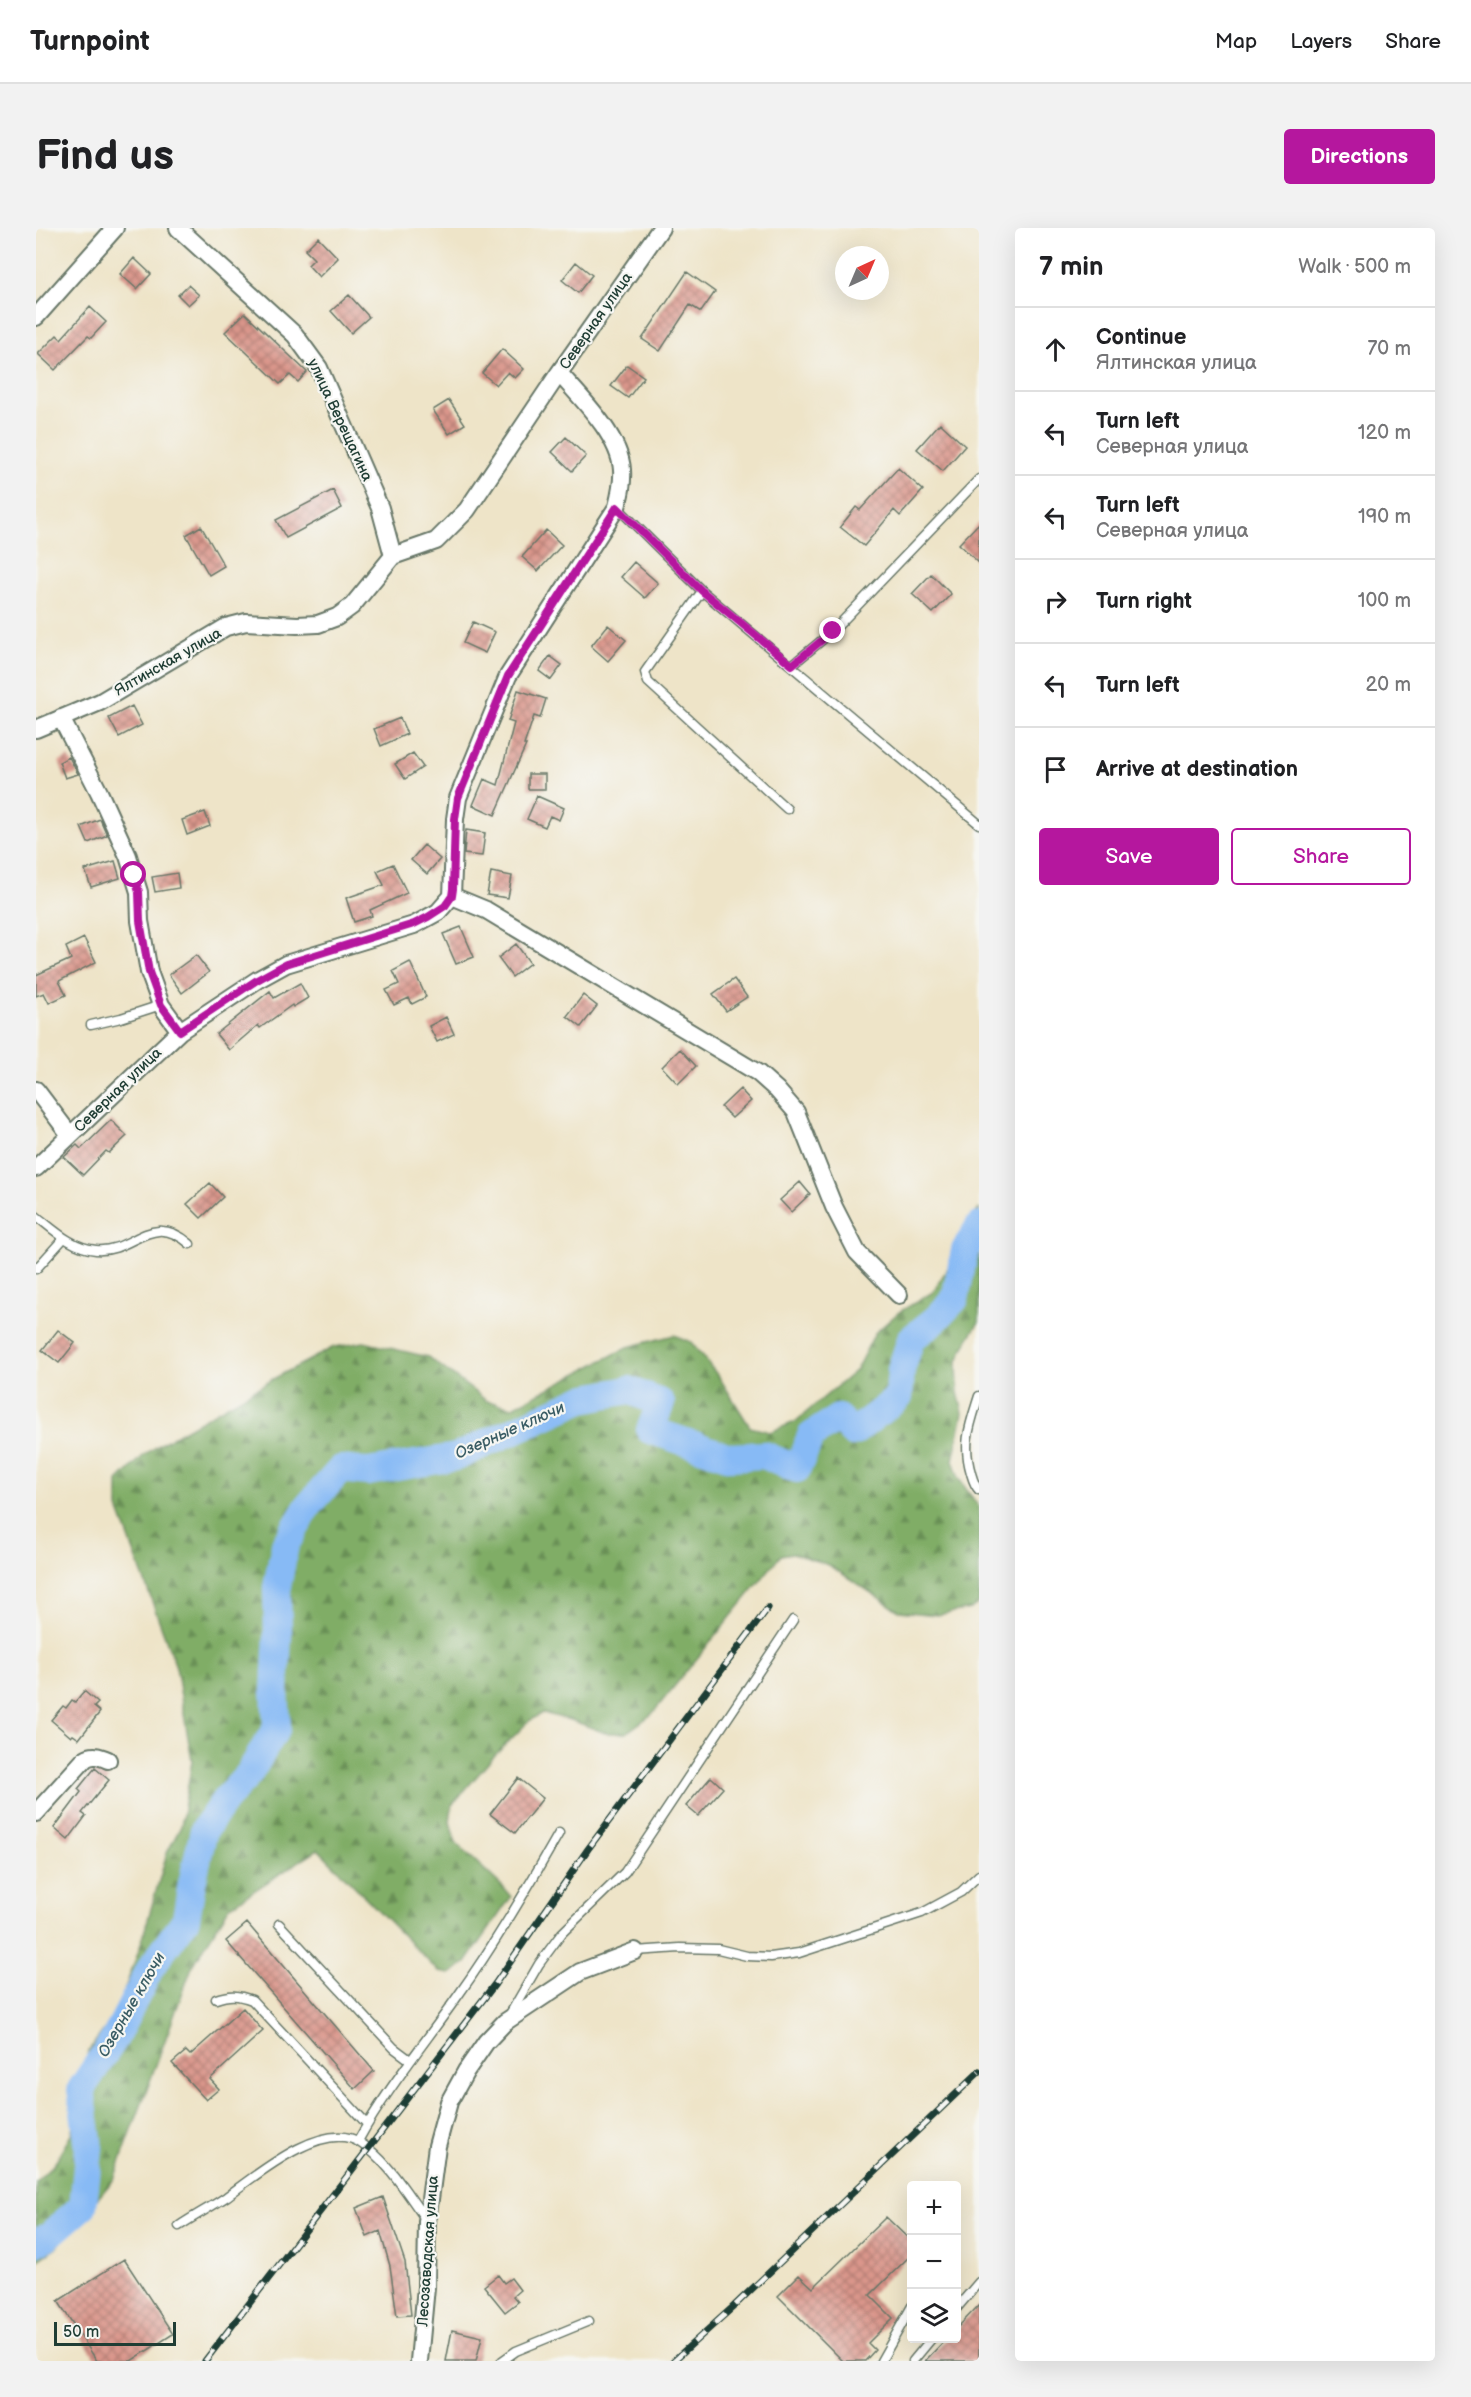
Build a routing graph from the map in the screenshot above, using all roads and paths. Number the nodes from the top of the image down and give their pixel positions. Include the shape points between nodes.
1 (115, 228) edge
2 (178, 228) edge
3 (661, 228) edge
4 (36, 317) edge
5 (559, 373) junction
6 (979, 479) edge
7 (617, 507) junction
8 (393, 556) junction
9 (702, 591) junction
10 (792, 665) junction
11 (61, 718) junction
12 (36, 729) edge
13 (787, 808) dead end
14 (979, 824) edge
15 (452, 896) junction
16 (161, 1005) junction
17 (91, 1025) dead end
18 (180, 1031) junction
19 (36, 1090) edge
20 (70, 1135) junction
21 (36, 1168) edge
22 (36, 1216) edge
23 (64, 1238) junction
24 (189, 1244) dead end
25 (36, 1269) edge
26 (899, 1295) dead end
27 (979, 1396) edge
28 (979, 1490) edge
29 (793, 1620) dead end
30 (108, 1760) dead end
31 (36, 1814) edge
32 (559, 1833) dead end
33 (979, 1875) edge
34 (279, 1924) dead end
35 (635, 1951) joint
36 (216, 1999) dead end
37 (505, 2022) junction
38 (410, 2061) junction
39 (367, 2124) junction
40 (358, 2141) junction
41 (427, 2222) junction
42 (179, 2226) dead end
43 (979, 2282) edge
44 (961, 2304) edge
45 (907, 2315) edge
46 (589, 2320) dead end
47 (928, 2343) edge
48 (419, 2361) edge
49 (502, 2361) edge
50 (881, 2361) edge
51 (913, 2361) edge

1 - 4 street
2 - 8 street, улица Верещагина via 295,335 319,369 380,508
3 - 5 street, Северная улица
5 - 7 street, Северная улица via 615,445 622,469
5 - 8 street via 466,510 436,541
6 - 10 lane via 833,631
7 - 9 lane
7 - 15 street, Северная улица via 504,686 458,798
8 - 11 street, Ялтинская улица via 365,593 337,617 318,624 246,622 226,627 100,702
9 - 10 lane
9 - 13 lane via 645,672 648,682
10 - 14 lane
11 - 12 street, Ялтинская улица
11 - 16 street via 128,856 139,892 149,972
15 - 18 street, Северная улица via 438,912 414,924 286,964
15 - 26 street via 486,910 758,1073 796,1112 834,1207 857,1252
16 - 17 lane
16 - 18 street
18 - 20 street, Северная улица
19 - 20 street
20 - 21 street, Северная улица
22 - 23 lane
23 - 24 lane via 95,1250 111,1250 149,1232 164,1230 178,1234
23 - 25 lane
27 - 28 lane via 966,1437 966,1456
29 - 37 lane via 625,1872 562,1933
30 - 31 street via 98,1756 85,1759
32 - 38 lane via 508,1923
33 - 35 lane via 961,1892 922,1913 799,1953 771,1957 718,1949
34 - 38 lane
35 - 37 street, Лесозаводская улица via 580,1972
36 - 39 lane via 228,1994 252,2000
37 - 41 street, Лесозаводская улица via 486,2042 449,2102 437,2146
38 - 39 lane
39 - 40 lane
40 - 41 lane via 389,2169
40 - 42 lane via 343,2136 313,2142 273,2161 225,2198
41 - 48 street, Лесозаводская улица
43 - 44 lane
45 - 50 lane
46 - 49 lane via 516,2351
47 - 51 lane

